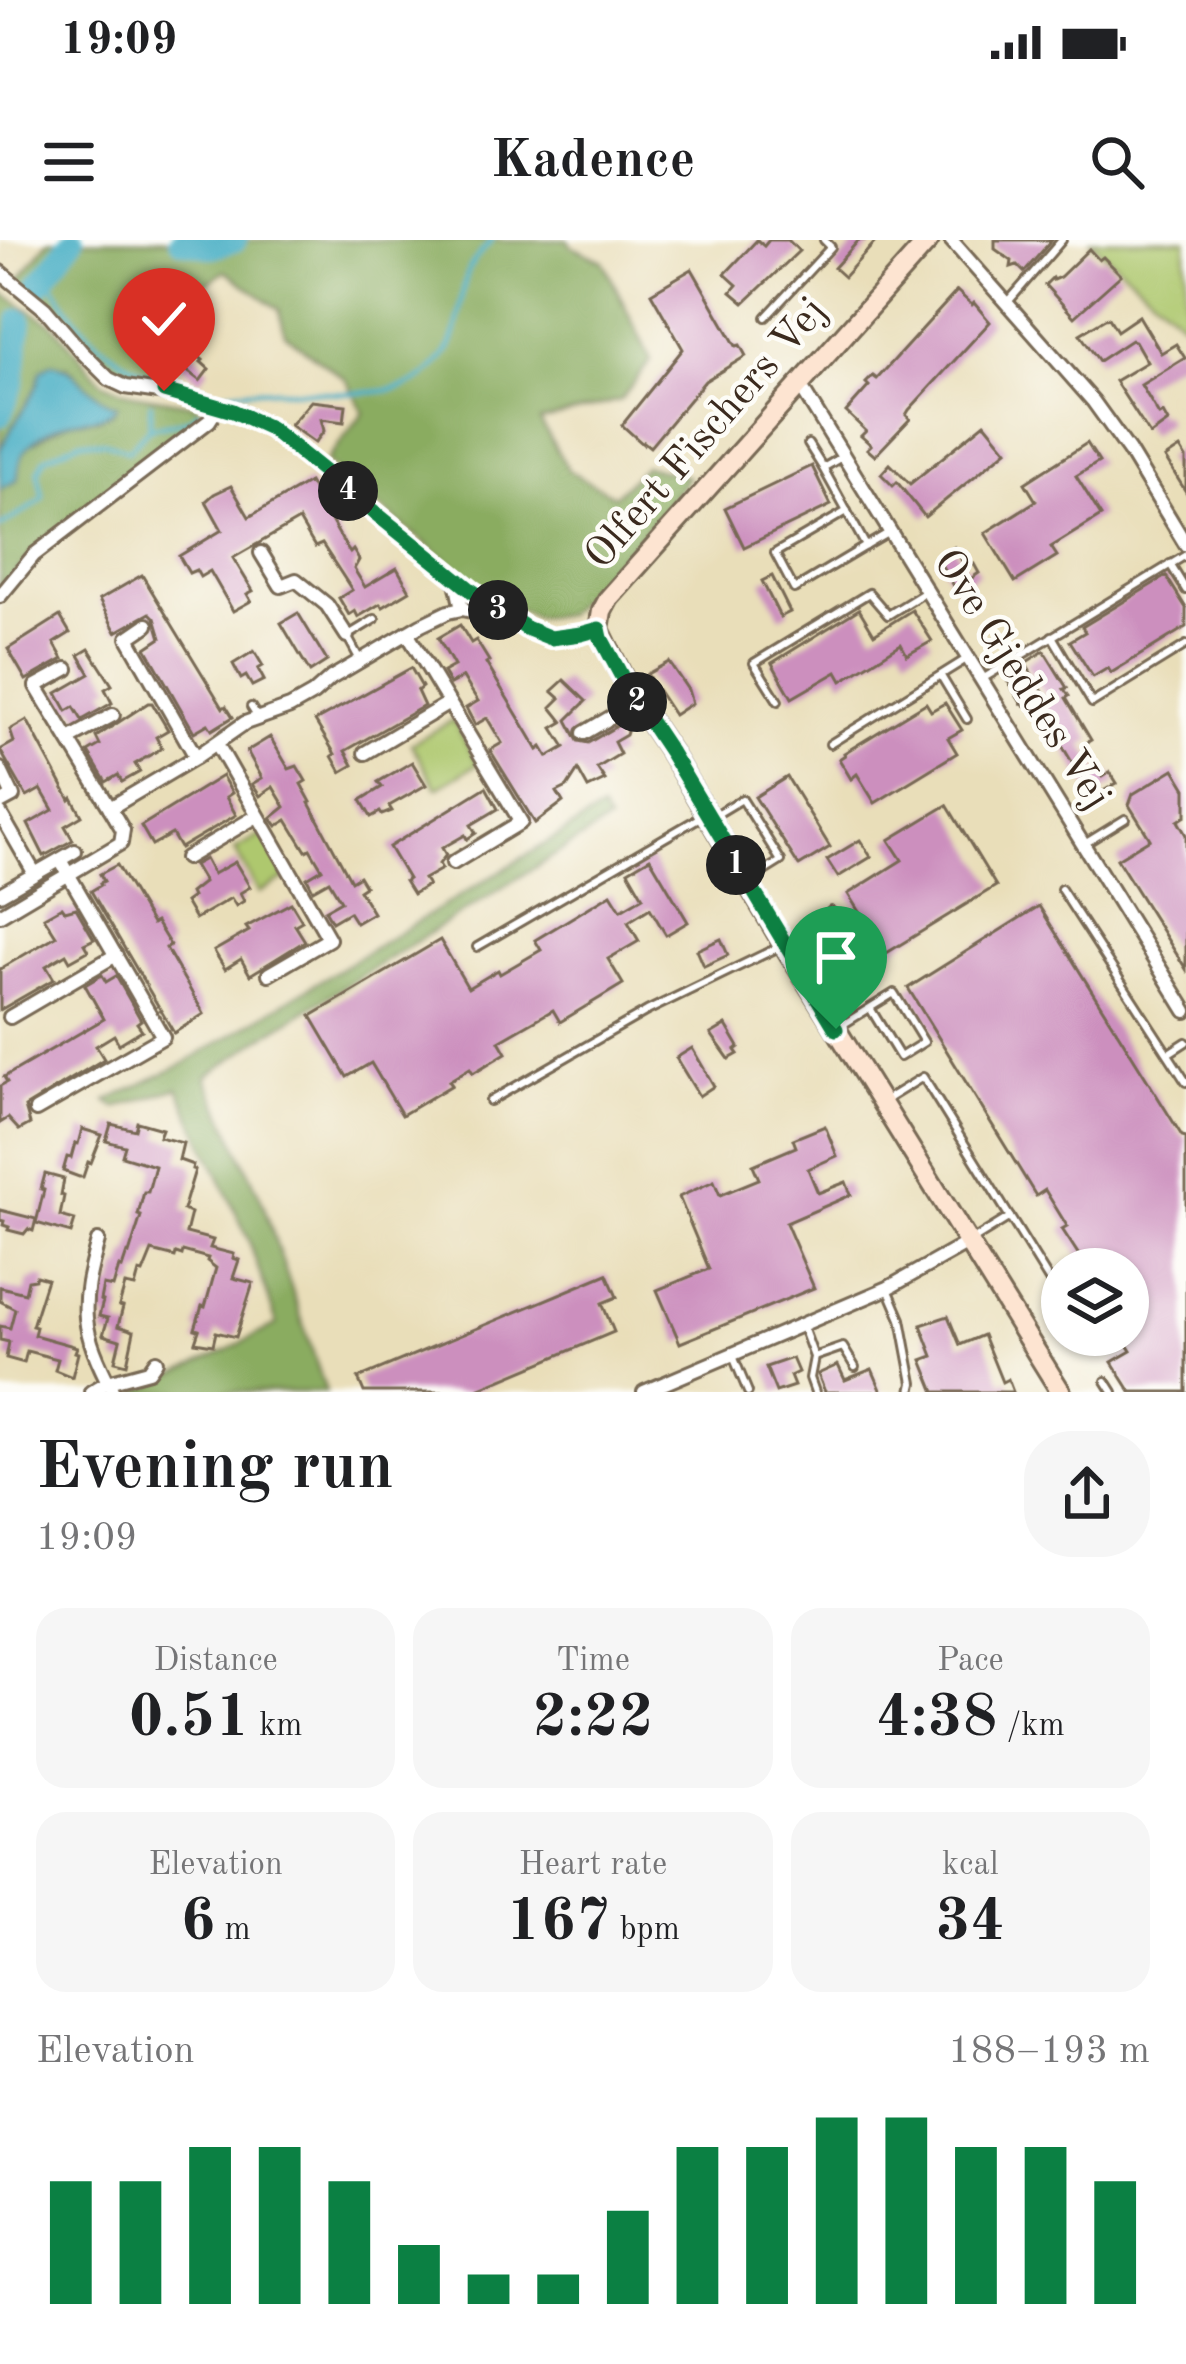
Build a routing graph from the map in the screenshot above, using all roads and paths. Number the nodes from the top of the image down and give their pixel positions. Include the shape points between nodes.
1 (824, 240) edge
2 (929, 240) edge
3 (951, 240) edge
4 (1062, 240) edge
5 (0, 272) edge
6 (1007, 302) junction
7 (766, 317) dead end
8 (799, 384) junction
9 (218, 406) junction
10 (808, 444) dead end
11 (844, 456) junction
12 (824, 468) junction
13 (847, 512) junction
14 (890, 532) junction
15 (1186, 545) edge
16 (866, 546) junction
17 (261, 553) dead end
18 (1186, 554) edge
19 (1170, 564) junction
20 (446, 570) junction
21 (1186, 590) edge
22 (927, 591) junction
23 (0, 596) edge
24 (463, 609) junction
25 (375, 619) dead end
26 (147, 626) dead end
27 (526, 628) junction
28 (599, 629) junction
29 (407, 633) junction
30 (347, 636) junction
31 (1052, 637) junction
32 (1186, 645) edge
33 (968, 658) junction
34 (360, 661) junction
35 (1004, 666) junction
36 (67, 669) dead end
37 (940, 675) junction
38 (981, 680) junction
39 (778, 701) dead end
40 (1025, 701) dead end
41 (637, 702) junction
42 (449, 703) junction
43 (113, 715) dead end
44 (968, 719) dead end
45 (584, 733) dead end
46 (69, 739) junction
47 (217, 744) junction
48 (830, 744) dead end
49 (365, 753) dead end
50 (196, 757) junction
51 (0, 770) edge
52 (0, 803) edge
53 (110, 808) junction
54 (0, 813) edge
55 (257, 816) junction
56 (707, 817) junction
57 (1125, 819) dead end
58 (1083, 845) junction
59 (75, 851) dead end
60 (186, 858) dead end
61 (60, 860) junction
62 (453, 863) dead end
63 (35, 874) junction
64 (70, 876) junction
65 (746, 882) junction
66 (1061, 889) dead end
67 (0, 894) edge
68 (831, 910) dead end
69 (0, 916) edge
70 (784, 945) junction
71 (477, 947) dead end
72 (116, 955) junction
73 (269, 974) dead end
74 (810, 987) junction
75 (870, 1008) junction
76 (1186, 1011) edge
77 (10, 1017) dead end
78 (836, 1029) junction
79 (1186, 1042) edge
80 (1168, 1054) junction
81 (1186, 1082) edge
82 (490, 1101) dead end
83 (881, 1102) junction
84 (36, 1110) dead end
85 (1010, 1217) junction
86 (98, 1241) dead end
87 (968, 1243) junction
88 (1041, 1267) edge
89 (888, 1288) junction
90 (802, 1325) junction
91 (732, 1355) junction
92 (814, 1357) junction
93 (156, 1361) dead end
94 (855, 1367) dead end
95 (1106, 1381) dead end
96 (110, 1387) edge
97 (91, 1392) edge
98 (644, 1392) edge
99 (748, 1392) edge
100 (815, 1392) edge
101 (911, 1392) edge
102 (1061, 1392) edge
103 (1113, 1392) edge

1 - 7 lane via 831,247
2 - 8 street, Olfert Fischers Vej
3 - 6 street
4 - 6 lane
5 - 9 street via 109,379
6 - 15 street via 1093,401
8 - 11 street, Ove Gjeddes Vej
8 - 28 street, Olfert Fischers Vej via 609,598
9 - 20 street via 276,432
9 - 23 street via 34,555
10 - 12 lane
11 - 12 lane
11 - 14 street, Ove Gjeddes Vej
12 - 13 lane
13 - 16 lane
13 - 16 lane via 775,553 794,589
14 - 16 lane
14 - 22 street, Ove Gjeddes Vej
17 - 30 street via 281,586 296,580 327,605
18 - 19 lane
19 - 21 lane
19 - 31 lane
20 - 24 street
20 - 27 lane
22 - 33 street, Ove Gjeddes Vej
22 - 39 lane via 888,615 869,593 754,663
24 - 27 street
24 - 29 street
25 - 30 lane
26 - 50 street via 128,638
27 - 28 street via 551,638
28 - 41 street
29 - 34 street
29 - 42 street
30 - 34 lane
31 - 32 lane via 1092,703
31 - 35 lane
33 - 37 lane
33 - 38 street, Ove Gjeddes Vej
34 - 47 street via 290,707 254,712
35 - 38 lane
35 - 40 lane
36 - 46 street via 36,686
37 - 44 lane
37 - 48 lane
38 - 58 street, Ove Gjeddes Vej
41 - 45 street
41 - 56 street
42 - 49 street
42 - 62 street via 521,822
43 - 46 street
46 - 53 street
47 - 50 street
47 - 55 street
50 - 53 street
51 - 52 street via 13,796
53 - 64 street via 121,843
54 - 63 street
55 - 60 street
55 - 73 street via 329,938
56 - 65 street
56 - 65 lane via 742,799 781,861
56 - 71 lane
57 - 58 lane
58 - 76 street, Ove Gjeddes Vej
59 - 61 street
61 - 63 street
61 - 64 street
63 - 67 street
64 - 69 street
64 - 72 street
65 - 70 street
66 - 80 lane
68 - 74 lane via 854,961
70 - 74 street
70 - 82 lane
72 - 77 street
72 - 84 street via 163,1036
74 - 78 street
75 - 75 lane via 894,993 924,1042 900,1057
75 - 78 lane
78 - 83 street
79 - 80 lane
80 - 81 lane
83 - 85 lane via 923,1077
83 - 87 street
85 - 87 lane
85 - 88 lane
86 - 96 street via 84,1303
87 - 89 street
87 - 102 street
89 - 90 street
89 - 101 lane
90 - 91 street
90 - 92 lane
91 - 98 street
91 - 99 lane
92 - 94 lane via 843,1347
92 - 100 lane
93 - 96 street
95 - 103 lane
96 - 97 street

